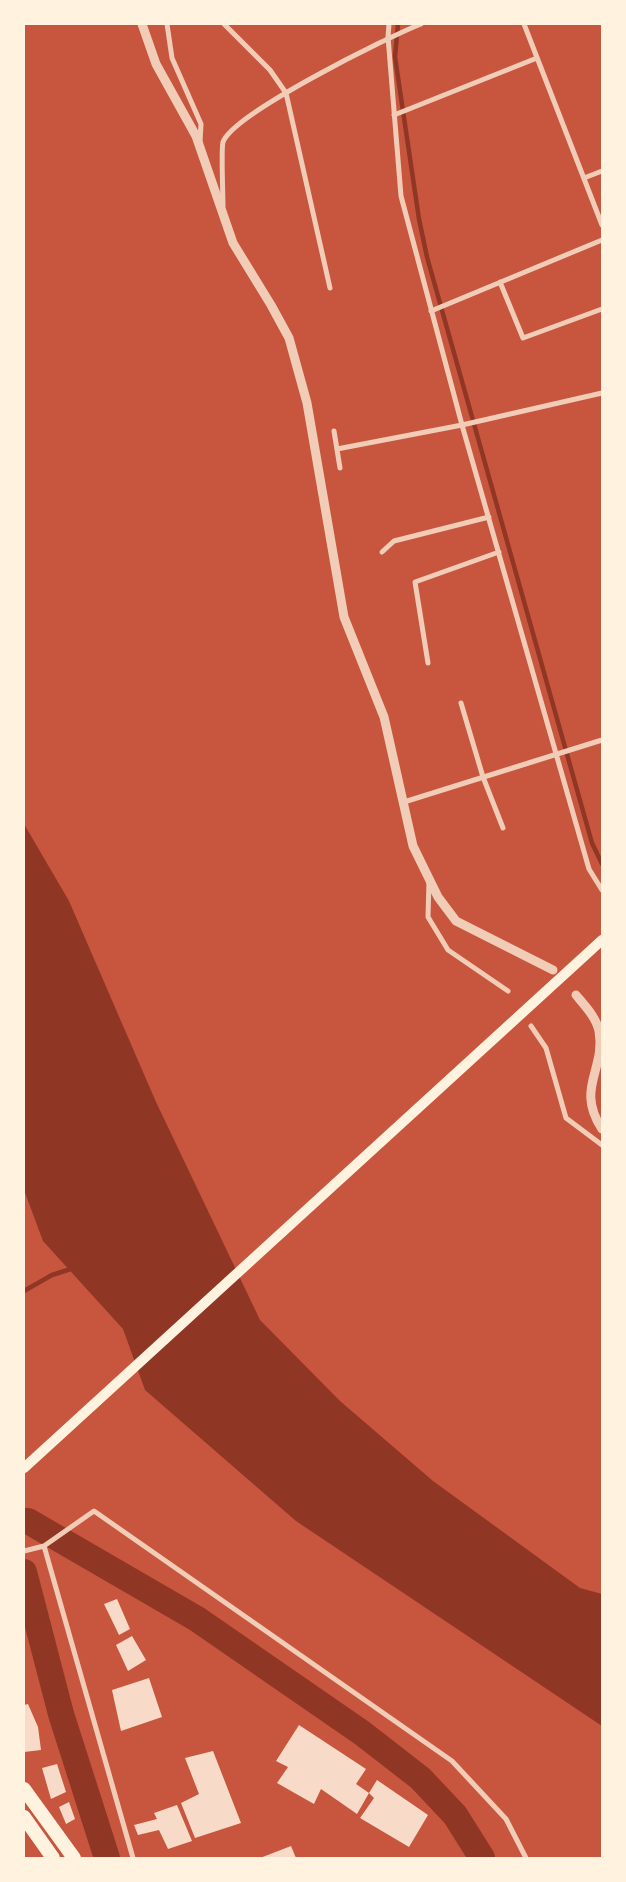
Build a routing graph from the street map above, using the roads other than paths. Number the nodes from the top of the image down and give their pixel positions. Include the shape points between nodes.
1 (142, 24) edge
2 (167, 24) edge
3 (224, 24) edge
4 (389, 24) edge
5 (421, 24) edge
6 (524, 24) edge
7 (388, 37) junction
8 (537, 58) junction
9 (286, 93) junction
10 (394, 115) junction
11 (200, 148) junction
12 (602, 171) edge
13 (584, 178) junction
14 (223, 213) junction
15 (602, 225) edge
16 (602, 240) edge
17 (500, 282) junction
18 (330, 288) dead end
19 (602, 309) edge
20 (431, 311) junction
21 (602, 393) edge
22 (462, 425) junction
23 (334, 431) dead end
24 (337, 449) junction
25 (340, 468) dead end
26 (489, 517) junction
27 (382, 552) dead end
28 (499, 552) junction
29 (428, 663) dead end
30 (461, 703) dead end
31 (602, 740) edge
32 (557, 754) junction
33 (483, 777) junction
34 (404, 802) junction
35 (503, 828) dead end
36 (429, 878) junction
37 (602, 890) edge
38 (602, 940) edge
39 (553, 970) dead end
40 (508, 991) dead end
41 (576, 995) dead end
42 (531, 1026) dead end
43 (602, 1129) edge
44 (602, 1144) edge
45 (24, 1468) edge
46 (44, 1546) junction
47 (24, 1551) edge
48 (24, 1789) edge
49 (24, 1817) edge
50 (52, 1858) edge
51 (74, 1858) edge
52 (133, 1858) edge
53 (526, 1858) edge

1 - 11 street via 156,64
2 - 11 street via 172,58 201,124
3 - 9 street via 270,70
4 - 7 street
5 - 7 street
6 - 8 street
7 - 9 street
7 - 10 street
8 - 10 street
8 - 13 street
9 - 14 street via 239,123 223,142
9 - 18 street
10 - 20 street via 401,196
11 - 14 street
12 - 13 street
13 - 15 street
14 - 34 street via 233,243 289,338 308,403 344,617 384,716
16 - 17 street
17 - 19 street via 523,338
17 - 20 street
20 - 22 street
21 - 22 street
22 - 24 street
22 - 26 street
23 - 24 street
24 - 25 street
26 - 27 street via 394,540
26 - 28 street
28 - 29 street via 415,582
28 - 32 street
30 - 33 street
31 - 32 street
32 - 33 street
32 - 37 street via 589,869
33 - 34 street
33 - 35 street
34 - 36 street via 413,846
36 - 39 street via 456,921
36 - 40 street via 428,917 448,950
38 - 45 main road
41 - 43 street via 592,1014 599,1031 599,1052 590,1100 594,1118
42 - 44 street via 546,1048 566,1118
46 - 47 street
46 - 52 street
46 - 53 street via 94,1511 452,1761 506,1819
48 - 51 highway
49 - 50 highway

